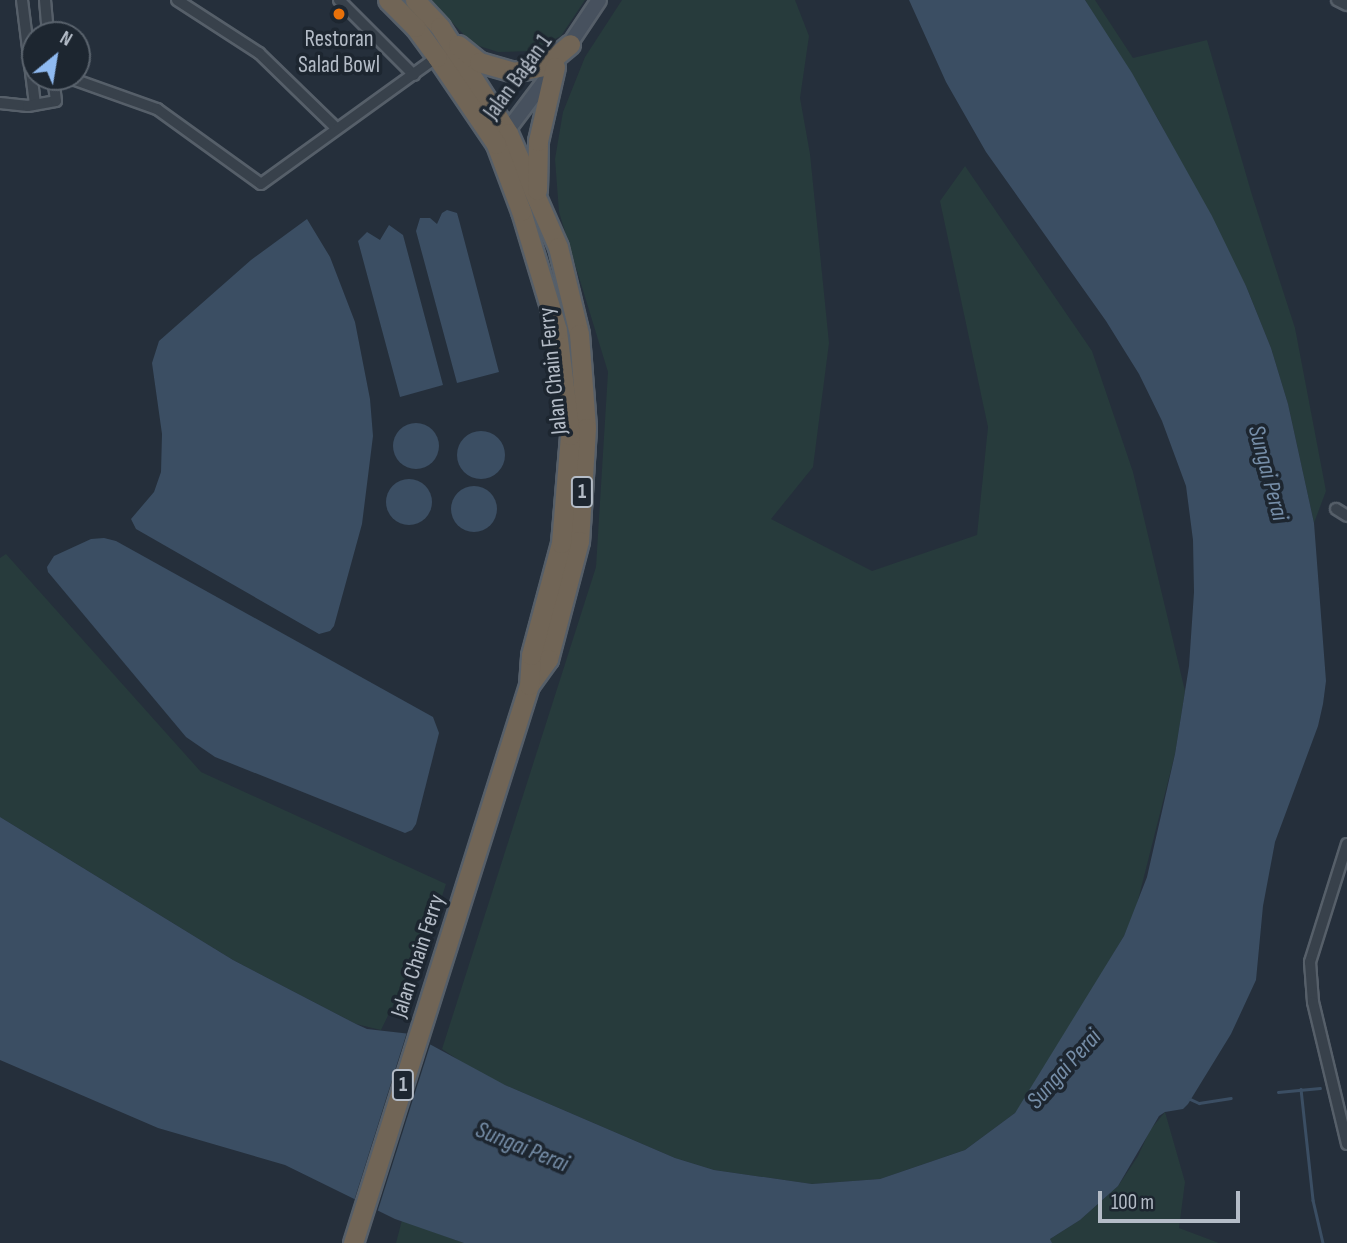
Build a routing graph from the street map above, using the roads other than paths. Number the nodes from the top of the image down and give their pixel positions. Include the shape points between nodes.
1 (22, 0) edge
2 (45, 0) edge
3 (177, 0) edge
4 (339, 0) edge
5 (388, 0) edge
6 (415, 0) edge
7 (599, 0) edge
8 (1337, 0) edge
9 (1347, 5) edge
10 (47, 21) edge
11 (440, 27) junction
12 (570, 44) junction
13 (438, 57) junction
14 (555, 67) junction
15 (414, 75) junction
16 (91, 86) edge
17 (55, 91) edge
18 (0, 103) edge
19 (35, 104) junction
20 (336, 128) junction
21 (502, 139) junction
22 (537, 195) junction
23 (1336, 509) dead end
24 (1347, 516) edge
25 (529, 684) junction
26 (1347, 844) edge
27 (1347, 1144) edge
28 (353, 1243) edge

1 - 19 street
2 - 10 street
3 - 20 street via 259,53
4 - 15 street
5 - 13 highway, Jalan Chain Ferry / 1
6 - 11 highway, Jalan Chain Ferry / 1
7 - 12 street, Jalan Bagan 1
8 - 9 street
11 - 12 highway via 471,58 513,72 544,66
11 - 21 highway, Jalan Chain Ferry / 1
12 - 14 street, Jalan Bagan 1
13 - 15 street
13 - 21 highway, Jalan Chain Ferry / 1
14 - 21 street, Jalan Bagan 1
14 - 22 highway via 538,141
15 - 20 street
16 - 20 street via 157,109 261,184
17 - 19 street via 56,100
18 - 19 street
21 - 22 highway, Jalan Chain Ferry / 1
21 - 25 highway, Jalan Chain Ferry / 1 via 557,330 570,435 561,543 531,655
22 - 25 highway, Jalan Chain Ferry / 1 via 558,247 579,334 586,428 579,541 548,659
23 - 24 street
25 - 28 highway, Jalan Chain Ferry / 1
26 - 27 street via 1310,962 1313,1002

